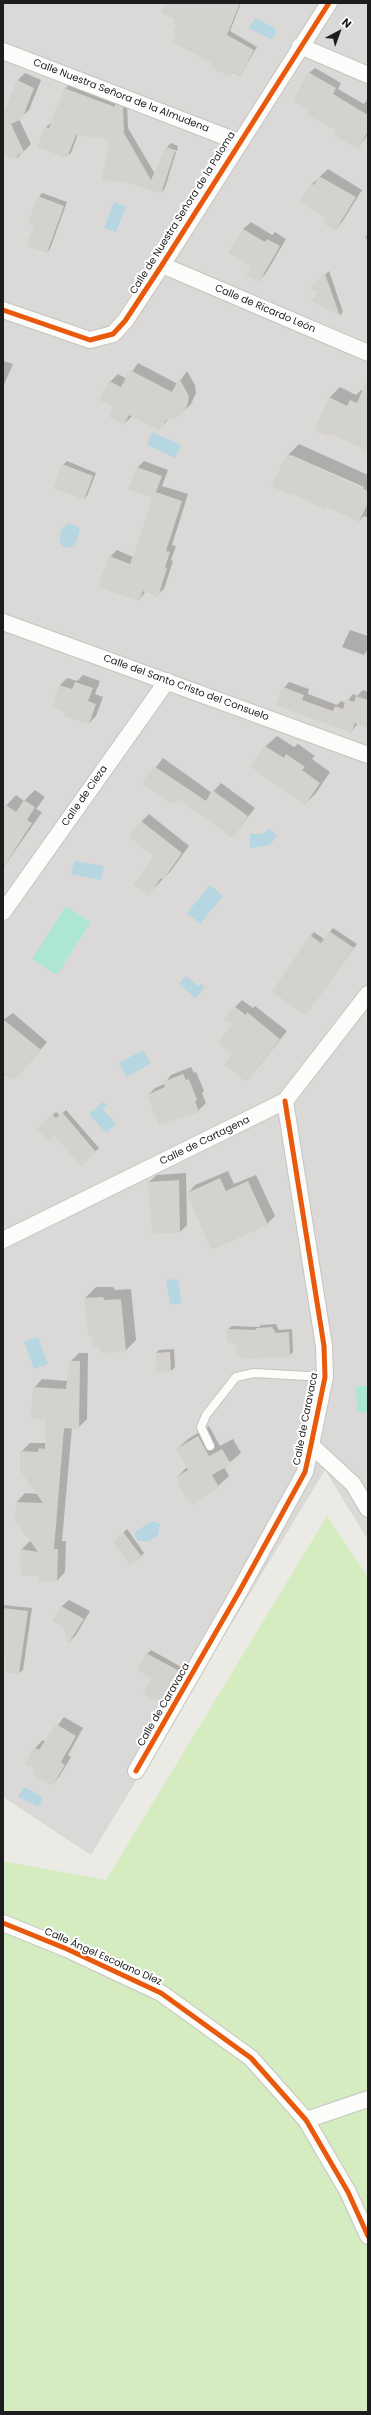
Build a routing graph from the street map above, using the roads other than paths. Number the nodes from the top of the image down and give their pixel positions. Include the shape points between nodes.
1 (329, 3) edge
2 (300, 46) junction
3 (3, 51) edge
4 (368, 75) edge
5 (239, 142) junction
6 (162, 265) junction
7 (3, 310) edge
8 (368, 353) edge
9 (3, 622) edge
10 (167, 681) junction
11 (368, 755) edge
12 (3, 912) edge
13 (368, 994) edge
14 (285, 1101) junction
15 (3, 1240) edge
16 (325, 1377) junction
17 (311, 1445) junction
18 (210, 1446) dead end
19 (368, 1509) edge
20 (136, 1771) dead end
21 (3, 1923) edge
22 (368, 2099) edge
23 (306, 2120) junction
24 (368, 2236) edge

1 - 2 street, Calle de Nuestra Señora de la Paloma
2 - 4 street
2 - 5 street, Calle de Nuestra Señora de la Paloma
3 - 5 street, Calle Nuestra Señora de la Almudena
5 - 6 street, Calle de Nuestra Señora de la Paloma
6 - 7 street, Calle de Nuestra Señora de la Paloma via 125,321 113,334 90,340
6 - 8 street, Calle de Ricardo León
9 - 10 street, Calle del Santo Cristo del Consuelo
10 - 11 street, Calle del Santo Cristo del Consuelo
10 - 12 street, Calle de Cieza
13 - 14 street, Calle de Cartagena
14 - 15 street, Calle de Cartagena
14 - 16 street, Calle de Caravaca via 324,1346
16 - 17 street, Calle de Caravaca
16 - 18 lane via 254,1373 236,1377 206,1415 201,1427
17 - 19 street via 353,1484
17 - 20 street, Calle de Caravaca via 305,1472
21 - 23 street, Calle Ángel Escolano Díez via 161,1992 251,2058
22 - 23 street
23 - 24 street, Calle Ángel Escolano Díez via 348,2192

